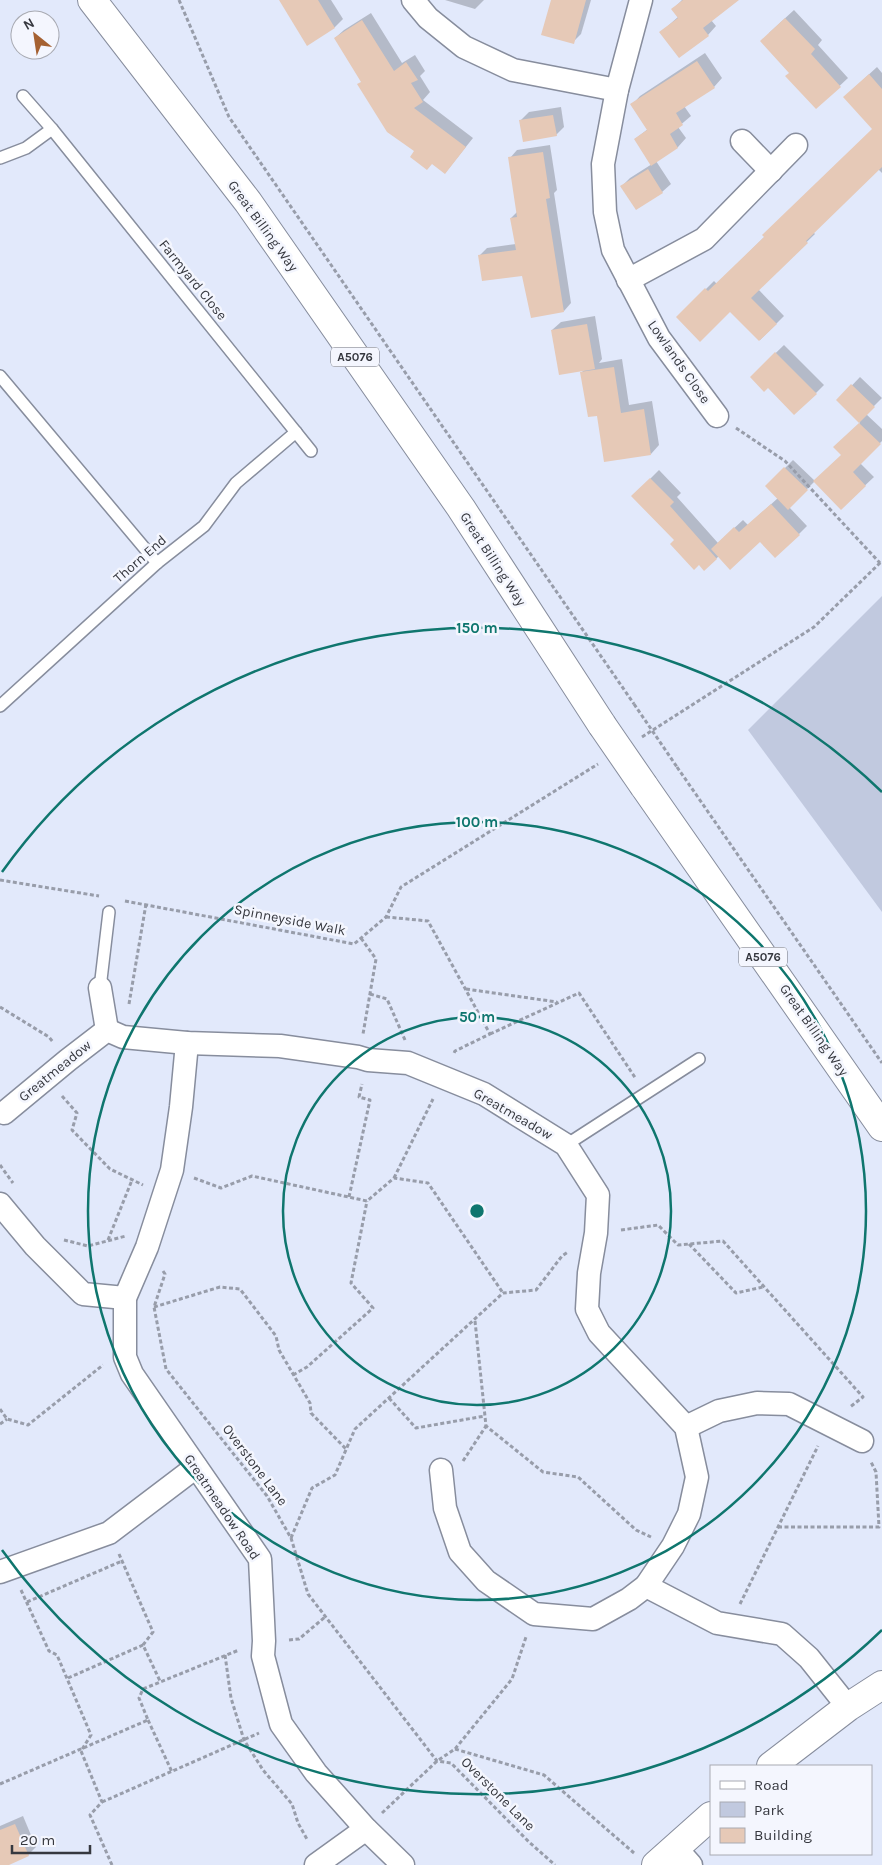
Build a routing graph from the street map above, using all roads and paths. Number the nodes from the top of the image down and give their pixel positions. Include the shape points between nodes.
1 (92, 0) edge
2 (179, 0) edge
3 (413, 0) edge
4 (641, 0) edge
5 (617, 90) junction
6 (23, 96) dead end
7 (52, 129) junction
8 (742, 141) dead end
9 (796, 146) dead end
10 (0, 158) edge
11 (771, 171) junction
12 (628, 280) junction
13 (0, 376) edge
14 (717, 416) joint
15 (296, 432) junction
16 (311, 450) dead end
17 (881, 562) edge
18 (157, 563) junction
19 (0, 706) edge
20 (660, 726) dead end
21 (604, 760) dead end
22 (0, 880) edge
23 (107, 898) dead end
24 (117, 900) dead end
25 (146, 904) junction
26 (109, 912) dead end
27 (386, 917) junction
28 (361, 938) junction
29 (100, 988) joint
30 (466, 989) junction
31 (370, 994) junction
32 (558, 1002) junction
33 (0, 1007) edge
34 (115, 1034) junction
35 (490, 1034) junction
36 (187, 1043) junction
37 (363, 1059) junction
38 (699, 1059) dead end
39 (68, 1060) junction
40 (882, 1063) edge
41 (416, 1067) junction
42 (47, 1078) junction
43 (443, 1078) junction
44 (646, 1093) junction
45 (4, 1113) dead end
46 (882, 1128) edge
47 (566, 1145) junction
48 (0, 1165) edge
49 (172, 1170) junction
50 (394, 1178) junction
51 (132, 1180) junction
52 (17, 1187) dead end
53 (164, 1195) junction
54 (349, 1197) junction
55 (367, 1201) junction
56 (0, 1204) edge
57 (56, 1238) dead end
58 (107, 1241) junction
59 (689, 1244) dead end
60 (147, 1247) junction
61 (764, 1287) dead end
62 (503, 1293) dead end
63 (125, 1298) junction
64 (154, 1307) junction
65 (474, 1321) dead end
66 (125, 1358) junction
67 (293, 1375) junction
68 (389, 1398) dead end
69 (0, 1410) edge
70 (485, 1416) junction
71 (7, 1419) junction
72 (0, 1424) edge
73 (486, 1426) junction
74 (686, 1427) junction
75 (862, 1441) joint
76 (346, 1449) dead end
77 (196, 1467) junction
78 (441, 1470) joint
79 (778, 1527) dead end
80 (110, 1533) junction
81 (672, 1546) junction
82 (122, 1561) junction
83 (6, 1570) edge
84 (646, 1586) junction
85 (27, 1602) junction
86 (534, 1614) junction
87 (325, 1617) junction
88 (264, 1641) junction
89 (143, 1645) junction
90 (225, 1655) junction
91 (68, 1678) junction
92 (160, 1681) junction
93 (882, 1685) edge
94 (848, 1707) junction
95 (148, 1720) junction
96 (281, 1724) junction
97 (244, 1740) junction
98 (455, 1749) junction
99 (81, 1751) junction
100 (437, 1761) junction
101 (772, 1765) edge
102 (172, 1772) junction
103 (0, 1784) edge
104 (102, 1802) junction
105 (710, 1817) edge
106 (366, 1828) junction
107 (666, 1859) edge
108 (318, 1864) edge
109 (112, 1865) edge
110 (403, 1865) edge
111 (555, 1865) edge

1 - 46 main road, Great Billing Way / A5076, bridge via 248,202 461,508 602,725
2 - 40 path, bridge via 229,117
3 - 5 street via 428,18 464,47 513,70
4 - 5 street, Lowlands Close
5 - 12 street, Lowlands Close via 603,164 605,212 613,250
6 - 7 lane, Farmyard Close
7 - 10 lane via 26,148
7 - 15 lane, Farmyard Close
8 - 11 street
9 - 11 street
11 - 12 street via 704,239
12 - 14 street, Lowlands Close via 659,338
13 - 18 lane
14 - 17 path via 785,462
15 - 16 lane, Farmyard Close
15 - 18 lane, Thorn End via 236,483 204,526
17 - 20 path via 814,627
18 - 19 lane, Thorn End
21 - 27 path, Spinneyside Walk via 401,887
22 - 23 path
24 - 25 path, Spinneyside Walk
25 - 28 path, Spinneyside Walk via 354,944
25 - 34 path
26 - 29 lane
27 - 28 path, Spinneyside Walk
27 - 30 path via 428,920
28 - 31 path via 376,959
29 - 34 street
30 - 32 path
30 - 35 path
31 - 37 path
31 - 41 path via 387,999
32 - 35 path
32 - 44 path via 579,993
33 - 39 path via 49,1037
34 - 36 street, Greatmeadow
34 - 39 street, Greatmeadow
35 - 43 path via 455,1051
36 - 37 street, Greatmeadow via 280,1046
36 - 49 street, Greatmeadow Road
37 - 41 street, Greatmeadow via 408,1063
37 - 54 path via 359,1097 370,1100
38 - 44 lane
39 - 42 street, Greatmeadow
41 - 43 street, Greatmeadow
42 - 45 street, Greatmeadow
42 - 51 path via 77,1113 72,1130 110,1169
43 - 47 street, Greatmeadow via 484,1094
43 - 50 path
44 - 47 lane
47 - 74 street, Greatmeadow via 598,1194 588,1309 599,1333
48 - 52 path
49 - 53 street, Greatmeadow Road
49 - 54 path via 220,1188 252,1176
50 - 55 path
50 - 62 path via 428,1183
51 - 53 path
51 - 58 path
53 - 60 street, Greatmeadow Road
54 - 55 path
55 - 67 path via 351,1283 373,1308 307,1367
56 - 63 street via 35,1246 83,1294
57 - 58 path, Overstone Lane via 88,1246
58 - 60 path, Overstone Lane via 130,1235
59 - 61 path via 736,1293
60 - 63 street, Greatmeadow Road
60 - 64 path, Overstone Lane via 165,1274
63 - 66 street, Greatmeadow Road
64 - 67 path via 220,1287 240,1289 276,1336 279,1350
64 - 87 path, Overstone Lane via 166,1369 267,1496 291,1538 308,1594
65 - 70 path
66 - 71 path via 106,1363 28,1425
66 - 77 street, Greatmeadow Road via 132,1374
67 - 76 path via 310,1403 311,1413
68 - 70 path via 416,1428
69 - 71 path
70 - 73 path
71 - 72 path
73 - 78 path via 463,1460
73 - 81 path via 543,1472 578,1477 636,1530
74 - 75 street via 719,1411 757,1403 789,1404
74 - 81 street via 697,1477 689,1514
75 - 79 path via 876,1472 879,1526
77 - 80 street
77 - 88 street, Greatmeadow Road via 260,1559
78 - 86 street via 445,1508 460,1552 486,1581
80 - 82 path
80 - 83 street
81 - 84 street
82 - 85 path
82 - 89 path via 153,1632
83 - 85 path
84 - 86 street via 593,1619
84 - 94 street via 717,1623 782,1634 809,1658
85 - 91 path via 49,1652 57,1655
86 - 98 path via 512,1679
87 - 88 path via 299,1639
87 - 100 path, Overstone Lane
88 - 90 path
88 - 96 street, Greatmeadow Road via 263,1656
89 - 91 path
89 - 92 path
90 - 92 path
90 - 97 path via 231,1698
91 - 99 path via 91,1734
92 - 95 path via 143,1689 139,1698
93 - 94 main road
94 - 101 main road
95 - 99 path
95 - 102 path
96 - 97 path
96 - 106 street, Greatmeadow Road via 316,1773
97 - 102 path
97 - 108 path via 263,1770 292,1804
98 - 100 path
98 - 107 path via 544,1775
99 - 103 path
99 - 104 path
100 - 106 path
100 - 111 path, Overstone Lane via 451,1763
102 - 104 path
104 - 109 path via 90,1815
105 - 107 main road
106 - 108 street
106 - 110 street, Greatmeadow Road

